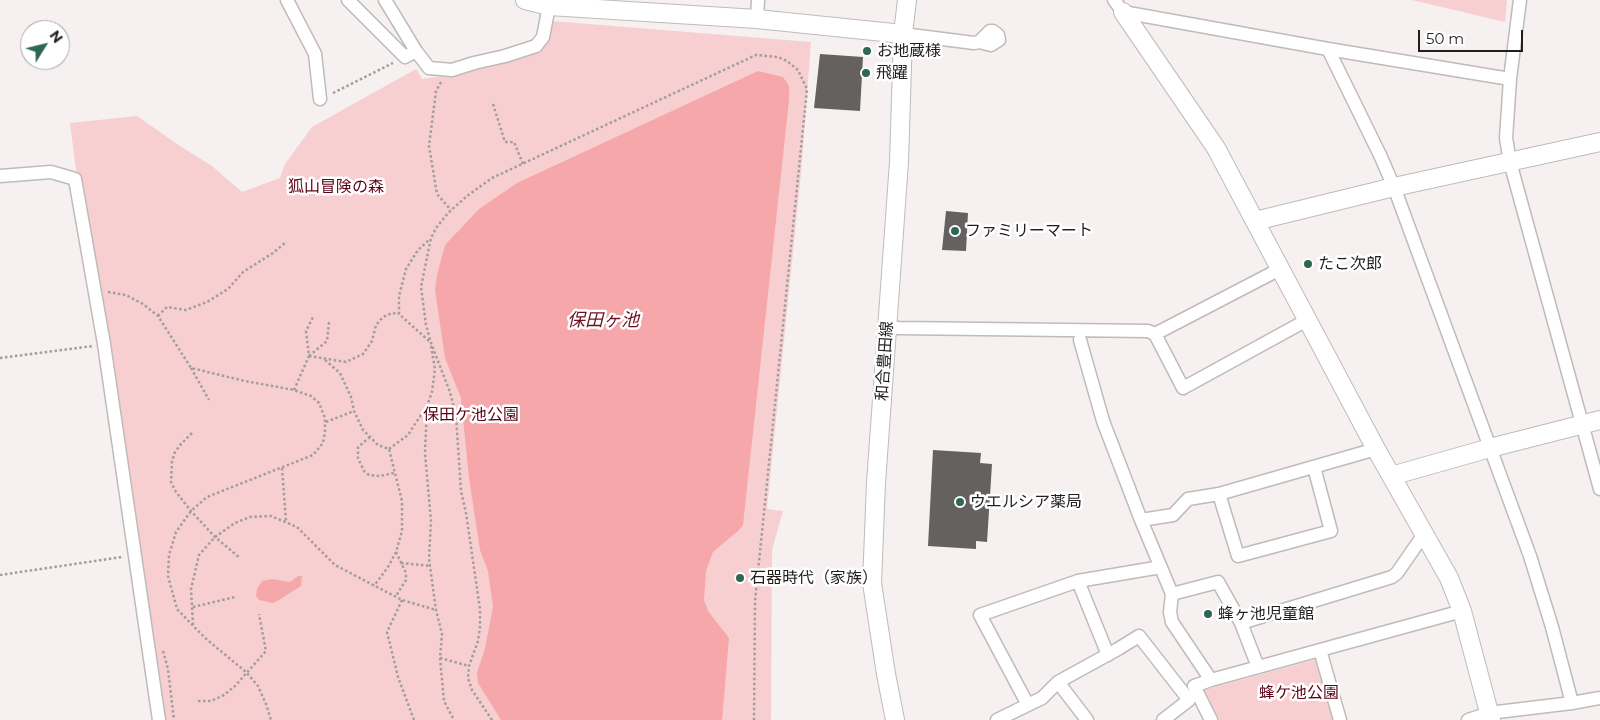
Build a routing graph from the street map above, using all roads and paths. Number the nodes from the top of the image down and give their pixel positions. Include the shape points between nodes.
1 (287, 0) edge
2 (348, 0) edge
3 (385, 0) edge
4 (525, 0) edge
5 (758, 0) edge
6 (907, 0) edge
7 (1520, 0) edge
8 (550, 6) junction
9 (1119, 6) edge
10 (757, 19) junction
11 (903, 34) junction
12 (979, 42) dead end
13 (1328, 49) junction
14 (411, 54) junction
15 (447, 69) junction
16 (1510, 78) junction
17 (320, 99) joint
18 (493, 104) dead end
19 (1600, 142) edge
20 (1510, 162) junction
21 (523, 164) junction
22 (0, 176) edge
23 (1394, 187) junction
24 (451, 210) junction
25 (1255, 221) junction
26 (431, 238) junction
27 (286, 242) dead end
28 (1280, 269) junction
29 (96, 294) junction
30 (399, 314) junction
31 (158, 316) junction
32 (313, 317) dead end
33 (1307, 320) junction
34 (329, 322) dead end
35 (887, 327) junction
36 (1155, 334) junction
37 (1080, 340) dead end
38 (430, 342) junction
39 (104, 344) junction
40 (308, 356) junction
41 (0, 358) edge
42 (325, 360) junction
43 (191, 368) junction
44 (294, 390) junction
45 (209, 400) dead end
46 (427, 406) junction
47 (354, 411) junction
48 (1600, 420) edge
49 (326, 422) junction
50 (1582, 425) junction
51 (192, 433) dead end
52 (370, 437) junction
53 (1490, 448) junction
54 (1376, 449) junction
55 (389, 450) junction
56 (1314, 467) junction
57 (282, 468) junction
58 (394, 473) junction
59 (1391, 476) junction
60 (1600, 489) edge
61 (1219, 494) junction
62 (190, 511) junction
63 (1141, 520) junction
64 (286, 521) junction
65 (1424, 534) junction
66 (215, 537) junction
67 (396, 552) junction
68 (135, 554) junction
69 (240, 558) dead end
70 (401, 563) junction
71 (430, 566) junction
72 (1161, 566) junction
73 (0, 576) edge
74 (1078, 581) junction
75 (374, 586) junction
76 (1172, 594) junction
77 (235, 596) dead end
78 (396, 596) junction
79 (402, 600) junction
80 (193, 607) junction
81 (436, 610) junction
82 (1462, 611) junction
83 (259, 614) dead end
84 (1241, 623) junction
85 (193, 626) junction
86 (1320, 650) junction
87 (1108, 655) junction
88 (440, 658) junction
89 (469, 666) junction
90 (1258, 667) junction
91 (246, 672) junction
92 (1211, 680) junction
93 (1058, 682) junction
94 (1600, 698) edge
95 (198, 701) dead end
96 (1572, 703) junction
97 (1028, 705) junction
98 (1490, 716) edge
99 (1000, 719) edge
100 (158, 720) edge
101 (271, 720) edge
102 (414, 720) edge
103 (454, 720) edge
104 (492, 720) edge
105 (754, 720) edge
106 (895, 720) edge
107 (1087, 720) edge
108 (1163, 720) edge
109 (1210, 720) edge
110 (1340, 720) edge
111 (1468, 720) edge

1 - 17 street via 315,54
2 - 14 street
3 - 14 street
4 - 8 street
5 - 10 street
6 - 11 street, 和合豊田線
7 - 16 street
8 - 10 street
8 - 15 street via 543,36 536,46
9 - 13 street
9 - 25 street via 1216,148
10 - 11 street
11 - 12 street
11 - 35 street, 和合豊田線
13 - 16 street
13 - 23 street
14 - 15 street via 429,68
14 - 17 path
15 - 24 path via 436,91 429,146 437,194
16 - 20 street via 1506,138
18 - 21 path via 505,142 514,142
19 - 20 street
20 - 23 street
20 - 50 street
21 - 24 path via 492,178
21 - 105 path via 756,55 787,60 798,70 807,89 755,601
22 - 29 street via 51,172 75,179
23 - 25 street
23 - 53 street
24 - 26 path
25 - 28 street
26 - 30 path via 418,250 406,269 398,296
26 - 38 path via 421,287
27 - 31 path via 207,302 186,310 167,308
28 - 33 street
28 - 36 street
29 - 31 path via 126,295
29 - 39 street
30 - 38 path
30 - 42 path via 383,317 363,354 346,362
31 - 43 path
32 - 40 path via 306,331
33 - 36 street via 1183,388
33 - 54 street
34 - 40 path via 327,342
35 - 36 street via 1148,331
35 - 106 street, 和合豊田線 via 872,583
37 - 63 street via 1103,421
38 - 46 path via 435,369
38 - 89 path via 447,382 456,416 460,491 478,589 480,627
39 - 41 path
39 - 68 street
40 - 42 path
40 - 44 path
42 - 47 path via 340,373
43 - 44 path
43 - 45 path
44 - 49 path via 311,396 319,403
46 - 55 path via 408,434
46 - 71 path via 425,452
47 - 49 path
47 - 52 path
48 - 50 street
49 - 57 path via 323,443 313,455
50 - 53 street
50 - 60 street
51 - 62 path via 175,452 171,470 171,482
52 - 55 path
52 - 58 path via 358,447 358,458 364,471 380,476
53 - 59 street
53 - 96 street via 1530,556
54 - 56 street
54 - 59 street
55 - 58 path
56 - 61 street
56 - 61 street via 1331,531 1238,556
57 - 62 path via 207,497
57 - 64 path
58 - 67 path via 402,500 402,531
59 - 65 street
61 - 63 street via 1188,499 1173,515
62 - 66 path
62 - 85 path via 176,532 169,554 168,576 177,609
63 - 72 street
64 - 66 path via 271,516 250,517
64 - 75 path via 297,527 334,566
65 - 82 street via 1449,578
65 - 84 street via 1392,577
66 - 69 path
66 - 80 path via 199,555 191,589
67 - 70 path
67 - 75 path
68 - 73 path
68 - 100 street
70 - 71 path
70 - 78 path via 406,580
71 - 81 path
72 - 74 street
72 - 76 street
74 - 87 street
74 - 97 street via 980,614
75 - 78 path
76 - 84 street via 1218,582
76 - 92 street via 1172,622
77 - 80 path
78 - 79 path
79 - 81 path
79 - 102 path via 387,632 398,677
80 - 85 path
81 - 88 path via 442,634
82 - 86 street
82 - 98 street
83 - 91 path via 266,651
84 - 90 street
85 - 91 path
86 - 90 street
86 - 110 street
87 - 93 street
87 - 108 street via 1139,636 1189,700
88 - 89 path
88 - 103 path via 444,701
89 - 104 path via 472,690
90 - 92 street
91 - 95 path via 224,695 211,702
91 - 101 path via 258,686
92 - 109 street via 1194,686
93 - 97 street via 1042,698
93 - 107 street
94 - 96 street
96 - 98 street
97 - 99 street
98 - 111 street

